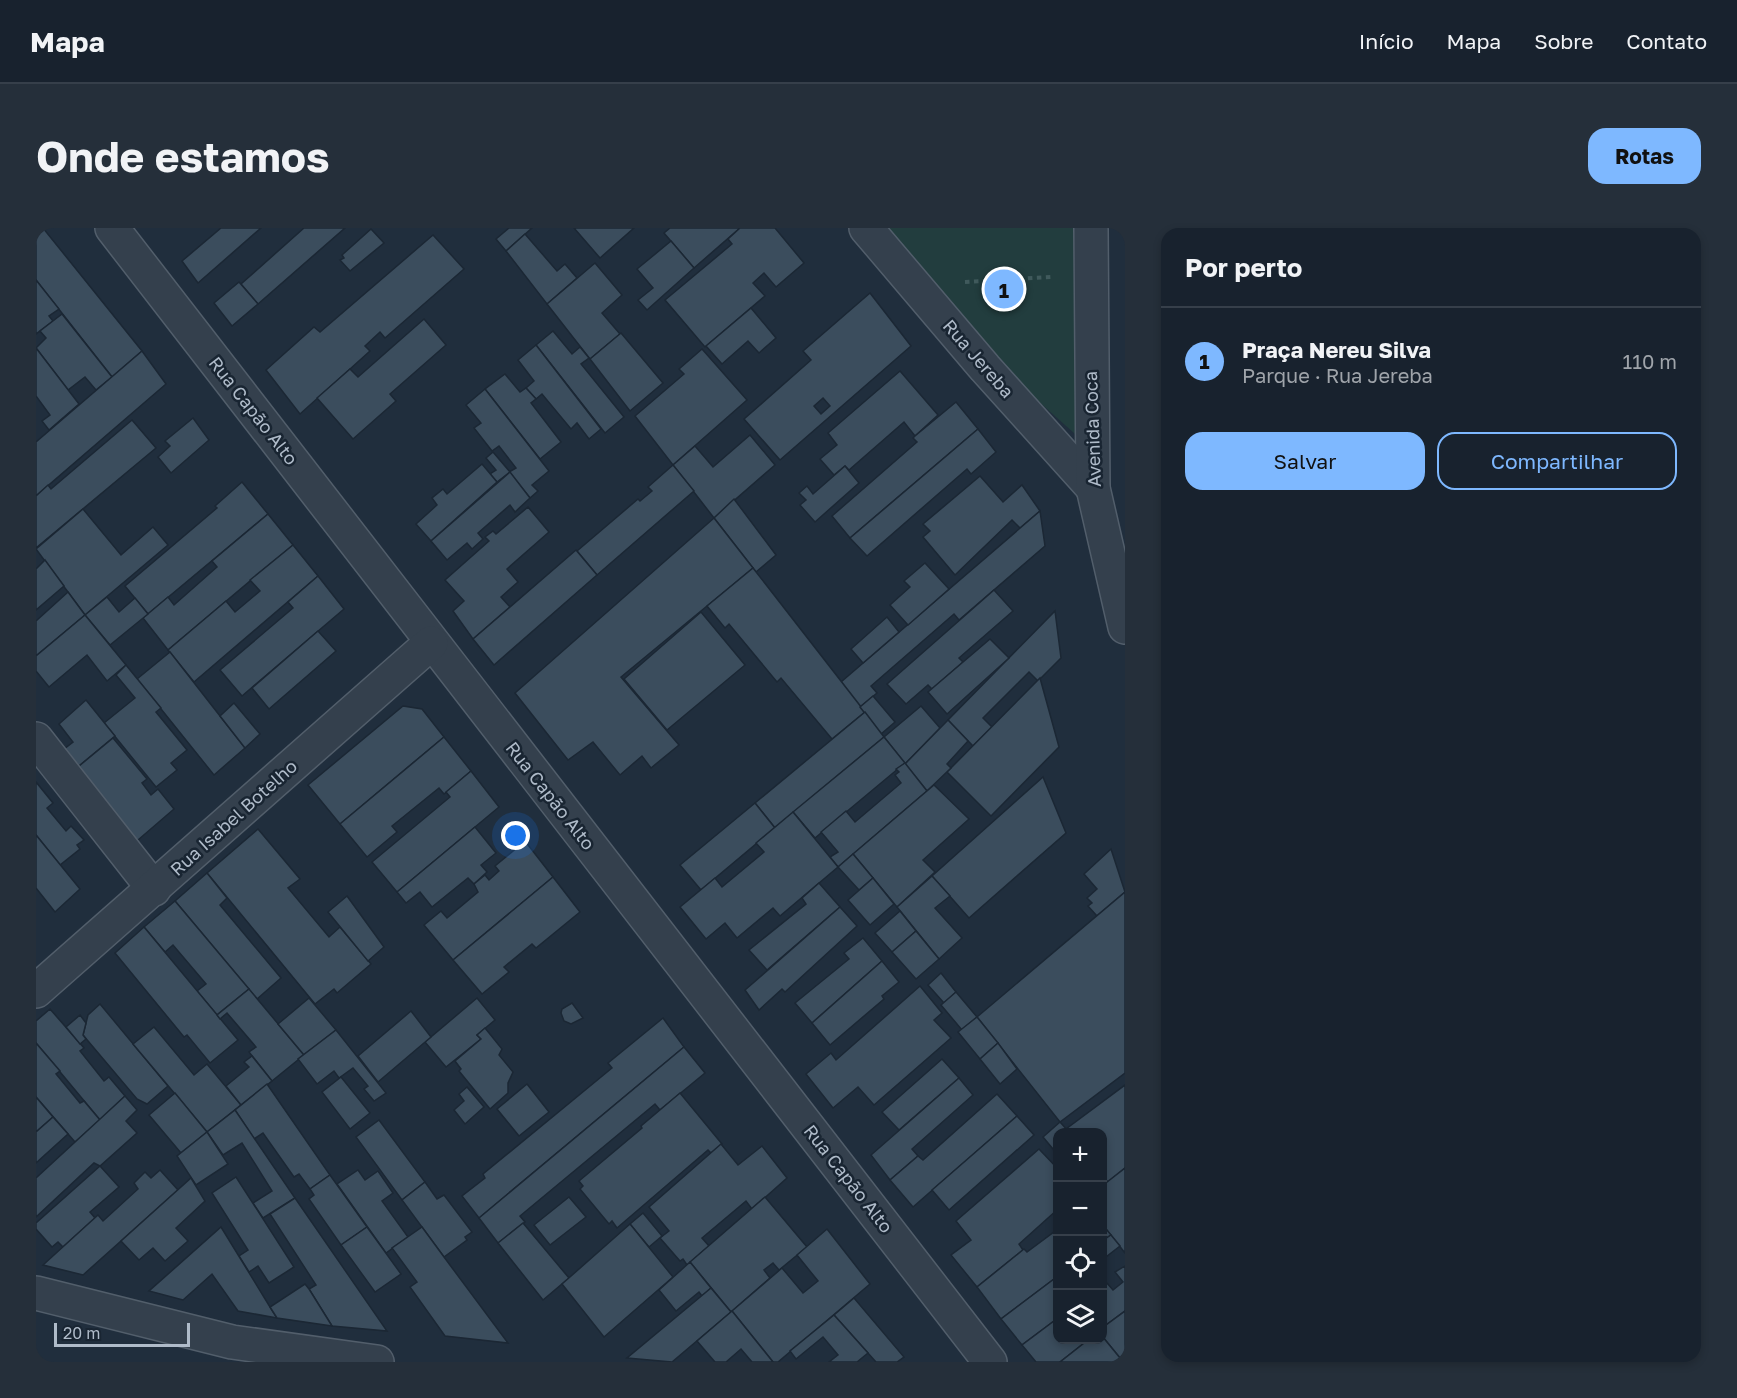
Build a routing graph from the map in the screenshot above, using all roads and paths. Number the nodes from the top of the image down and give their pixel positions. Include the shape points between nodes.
1 (112, 228) edge
2 (866, 228) edge
3 (1092, 228) edge
4 (1059, 277) dead end
5 (957, 283) dead end
6 (1093, 488) junction
7 (1117, 560) edge
8 (1125, 627) edge
9 (431, 643) junction
10 (36, 739) edge
11 (154, 889) junction
12 (36, 991) edge
13 (36, 1293) edge
14 (377, 1362) edge
15 (990, 1362) edge

1 - 9 street, Rua Capão Alto
2 - 6 street, Rua Jereba
3 - 6 street, Avenida Coca
4 - 5 path
6 - 7 street, Avenida Coca
7 - 8 street, Avenida Coca
9 - 11 street, Rua Isabel Botelho
9 - 15 street, Rua Capão Alto
10 - 11 street
11 - 12 street, Rua Isabel Botelho
13 - 14 street via 232,1342

